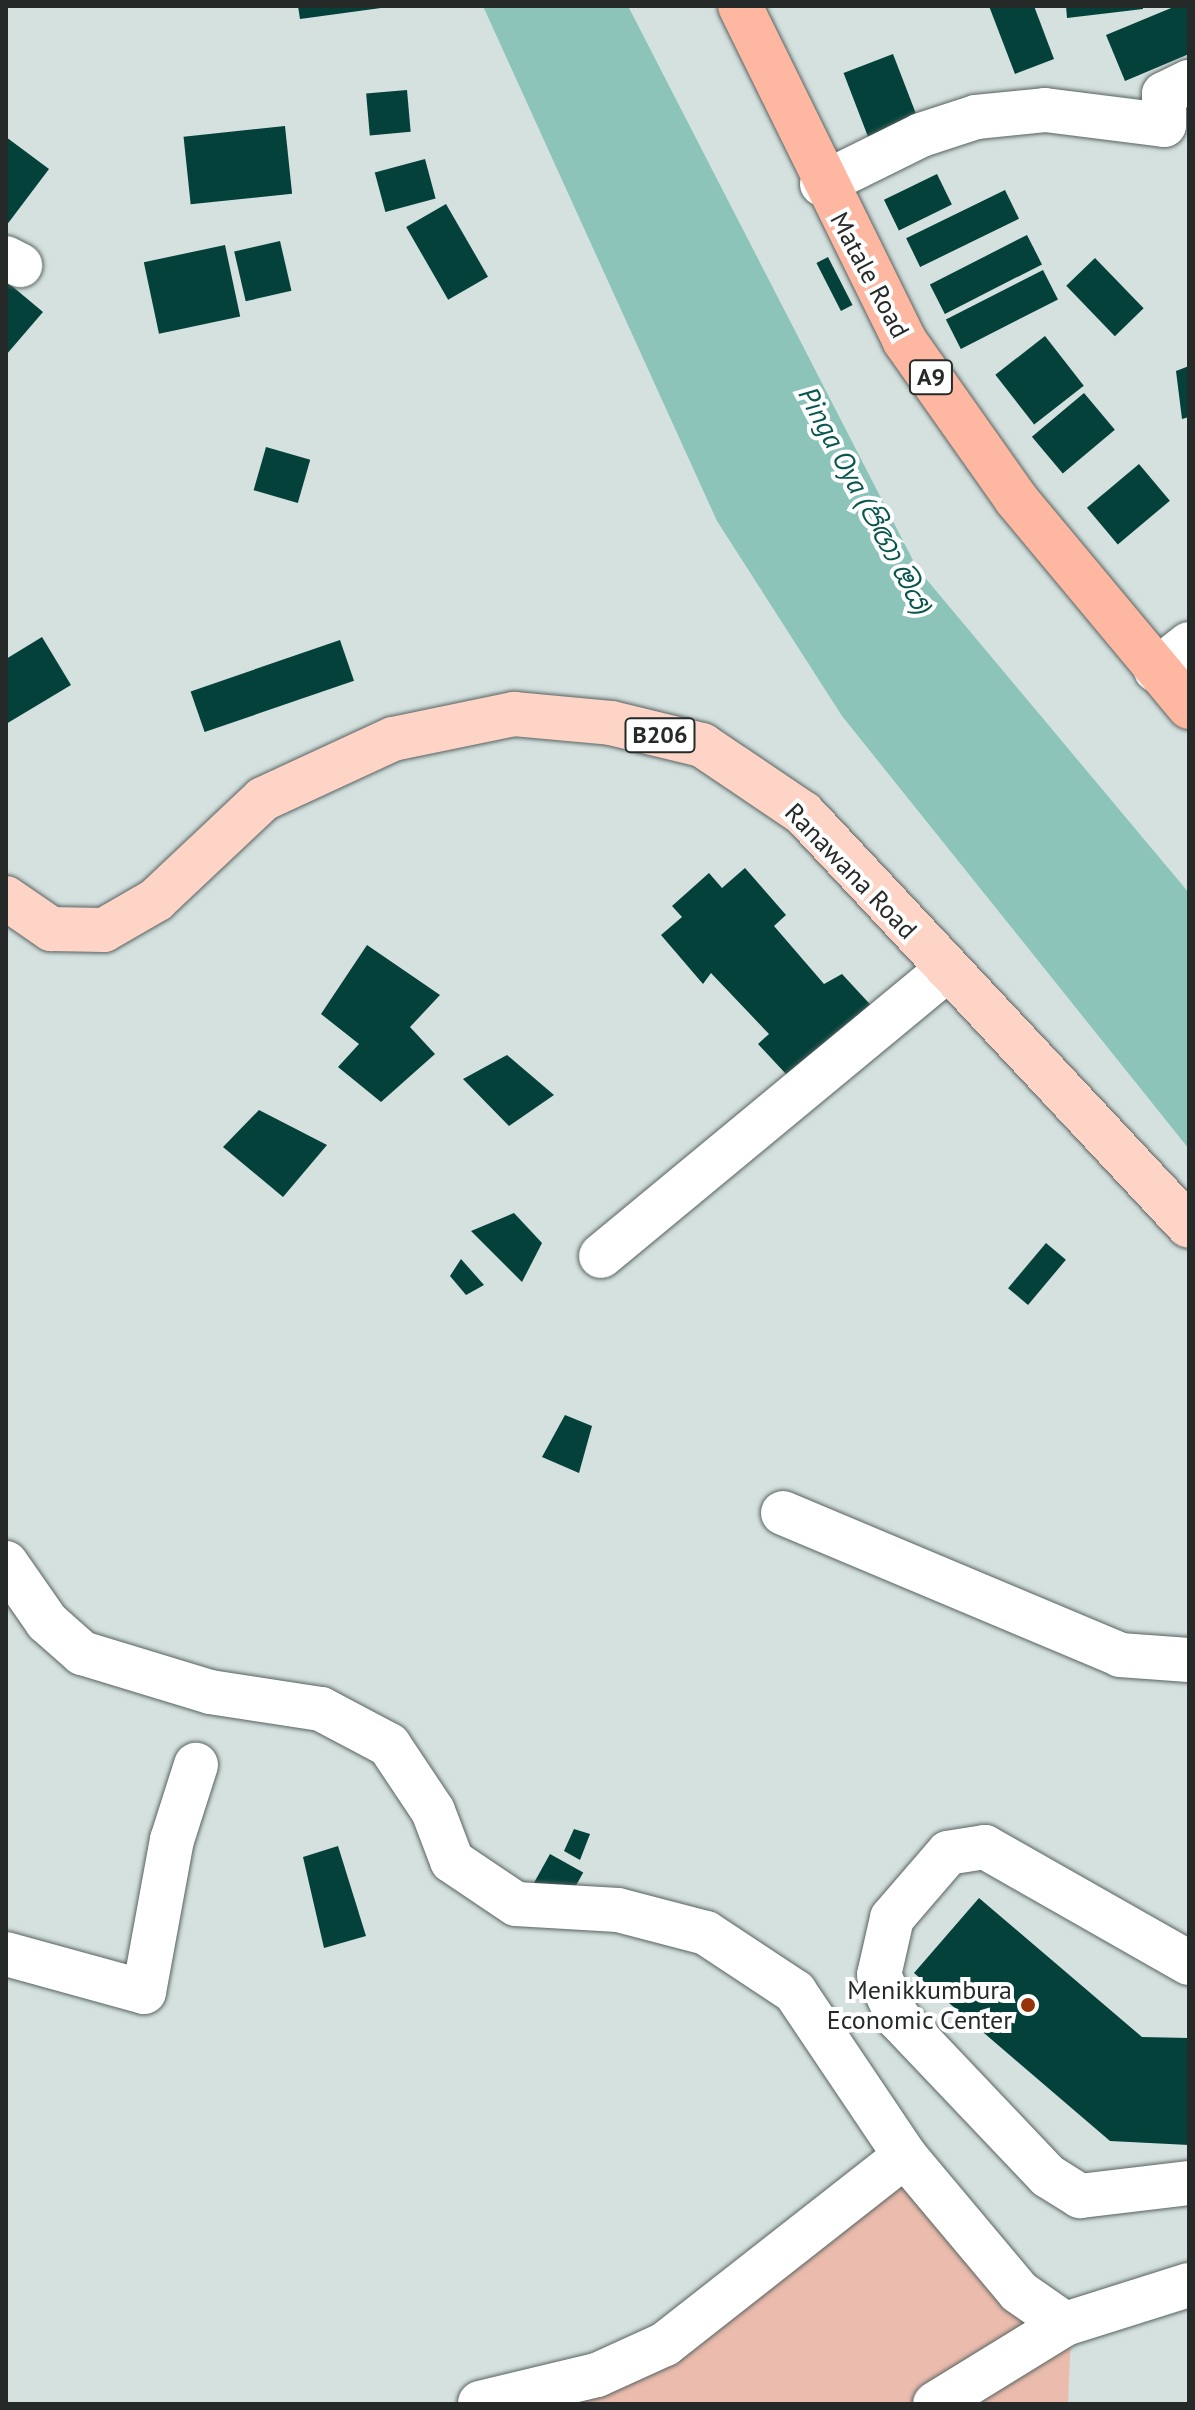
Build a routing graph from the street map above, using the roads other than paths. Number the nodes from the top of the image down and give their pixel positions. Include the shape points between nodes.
1 (740, 6) edge
2 (1189, 82) edge
3 (822, 184) junction
4 (1173, 657) edge
5 (1189, 707) edge
6 (6, 898) edge
7 (946, 971) junction
8 (1189, 1226) edge
9 (601, 1256) dead end
10 (783, 1513) dead end
11 (6, 1563) edge
12 (1189, 1660) edge
13 (196, 1765) dead end
14 (6, 1954) edge
15 (1189, 1963) edge
16 (905, 2156) junction
17 (1189, 2183) edge
18 (1189, 2285) edge
19 (1065, 2324) junction
20 (480, 2403) edge
21 (935, 2404) edge

1 - 3 highway, Matale Road / A9
2 - 3 street via 1164,94 1164,125 1045,110 976,117 921,135
3 - 4 highway, Matale Road / A9 via 904,340 1016,499
4 - 5 highway, Matale Road / A9
6 - 7 main road, Ranawana Road / B206 via 51,929 104,930 156,900 263,799 393,739 514,714 611,723 702,745 803,813
7 - 8 main road, Ranawana Road / B206
7 - 9 street
10 - 12 street via 1120,1655
11 - 16 street via 47,1622 82,1653 210,1692 321,1709 389,1745 433,1811 452,1861 516,1904 618,1910 706,1933 795,1992
13 - 14 street via 172,1840 144,1992
15 - 17 street via 985,1847 948,1853 892,1918 879,1975 898,2018 1048,2176 1080,2196
16 - 19 street via 1019,2292
16 - 20 street via 665,2344 597,2375
18 - 19 street
19 - 21 street

